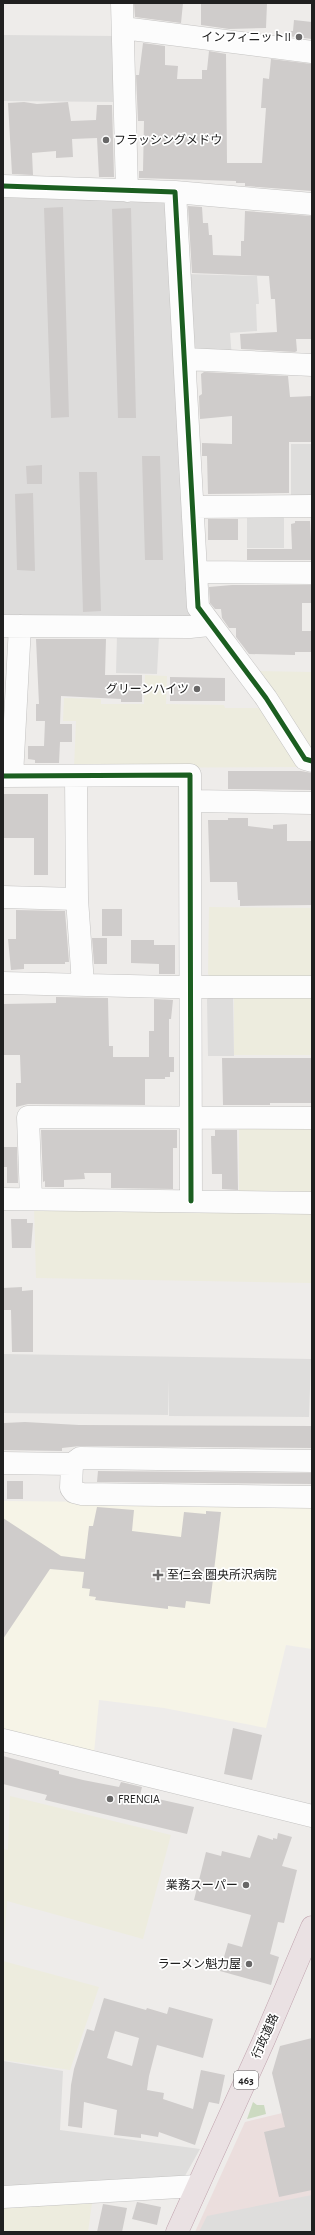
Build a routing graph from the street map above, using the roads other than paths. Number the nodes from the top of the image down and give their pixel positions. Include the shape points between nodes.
1 (122, 3) edge
2 (123, 28) junction
3 (312, 52) edge
4 (3, 186) edge
5 (127, 191) junction
6 (175, 192) junction
7 (312, 204) edge
8 (185, 359) junction
9 (312, 365) edge
10 (312, 506) edge
11 (193, 507) junction
12 (197, 572) junction
13 (312, 573) edge
14 (209, 625) junction
15 (11, 626) edge
16 (312, 761) edge
17 (7, 776) edge
18 (76, 777) junction
19 (191, 801) junction
20 (312, 803) edge
21 (3, 897) edge
22 (77, 899) junction
23 (3, 983) edge
24 (82, 984) junction
25 (192, 987) junction
26 (312, 987) edge
27 (191, 1116) junction
28 (312, 1118) edge
29 (3, 1199) edge
30 (31, 1199) junction
31 (191, 1201) junction
32 (312, 1203) edge
33 (312, 1460) edge
34 (3, 1463) edge
35 (72, 1464) junction
36 (312, 1497) edge
37 (3, 1740) edge
38 (312, 1816) edge
39 (312, 1928) edge
40 (198, 2186) junction
41 (3, 2197) edge
42 (177, 2232) edge

1 - 2 street
2 - 3 street
2 - 5 street
4 - 5 street
5 - 6 street
6 - 7 street
6 - 8 street
8 - 9 street
8 - 11 street
10 - 11 street
11 - 12 street
12 - 13 street
12 - 14 street via 198,607
14 - 15 street
14 - 16 street via 266,698 305,758
15 - 17 street
17 - 18 street
18 - 19 street via 190,776
18 - 22 street
19 - 20 street
19 - 25 street
21 - 22 street
22 - 24 street
23 - 24 street
24 - 25 street
25 - 26 street
25 - 27 street
27 - 28 street
27 - 30 street via 28,1117
27 - 31 street
29 - 30 street
30 - 31 street
31 - 32 street
33 - 35 street via 80,1458
34 - 35 street
35 - 36 street via 71,1488 74,1492 82,1494
37 - 38 street
39 - 40 highway, 行政道路 / 463
40 - 41 street
40 - 42 highway, 行政道路 / 463

